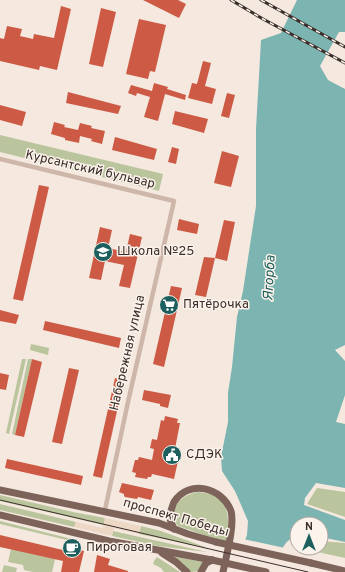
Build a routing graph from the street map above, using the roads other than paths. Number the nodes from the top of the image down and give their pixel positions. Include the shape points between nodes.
1 (0, 159) edge
2 (174, 201) joint
3 (0, 490) edge
4 (104, 510) junction
5 (0, 515) edge
6 (169, 517) junction
7 (159, 523) junction
8 (174, 529) junction
9 (158, 551) junction
10 (212, 560) junction
11 (345, 571) edge
12 (187, 572) edge
13 (201, 572) edge
14 (223, 572) edge
15 (266, 572) edge

1 - 2 street, Курсантский бульвар
2 - 4 street, Набережная улица
3 - 4 main road, проспект Победы
4 - 7 main road, проспект Победы
5 - 9 main road
6 - 7 main road
6 - 8 main road
6 - 14 main road via 175,502 188,491 205,488 220,495 231,512 232,523
7 - 8 main road, проспект Победы
8 - 11 main road, проспект Победы, bridge via 216,542
9 - 10 main road
9 - 12 main road
10 - 13 main road via 206,563
10 - 15 main road, bridge

